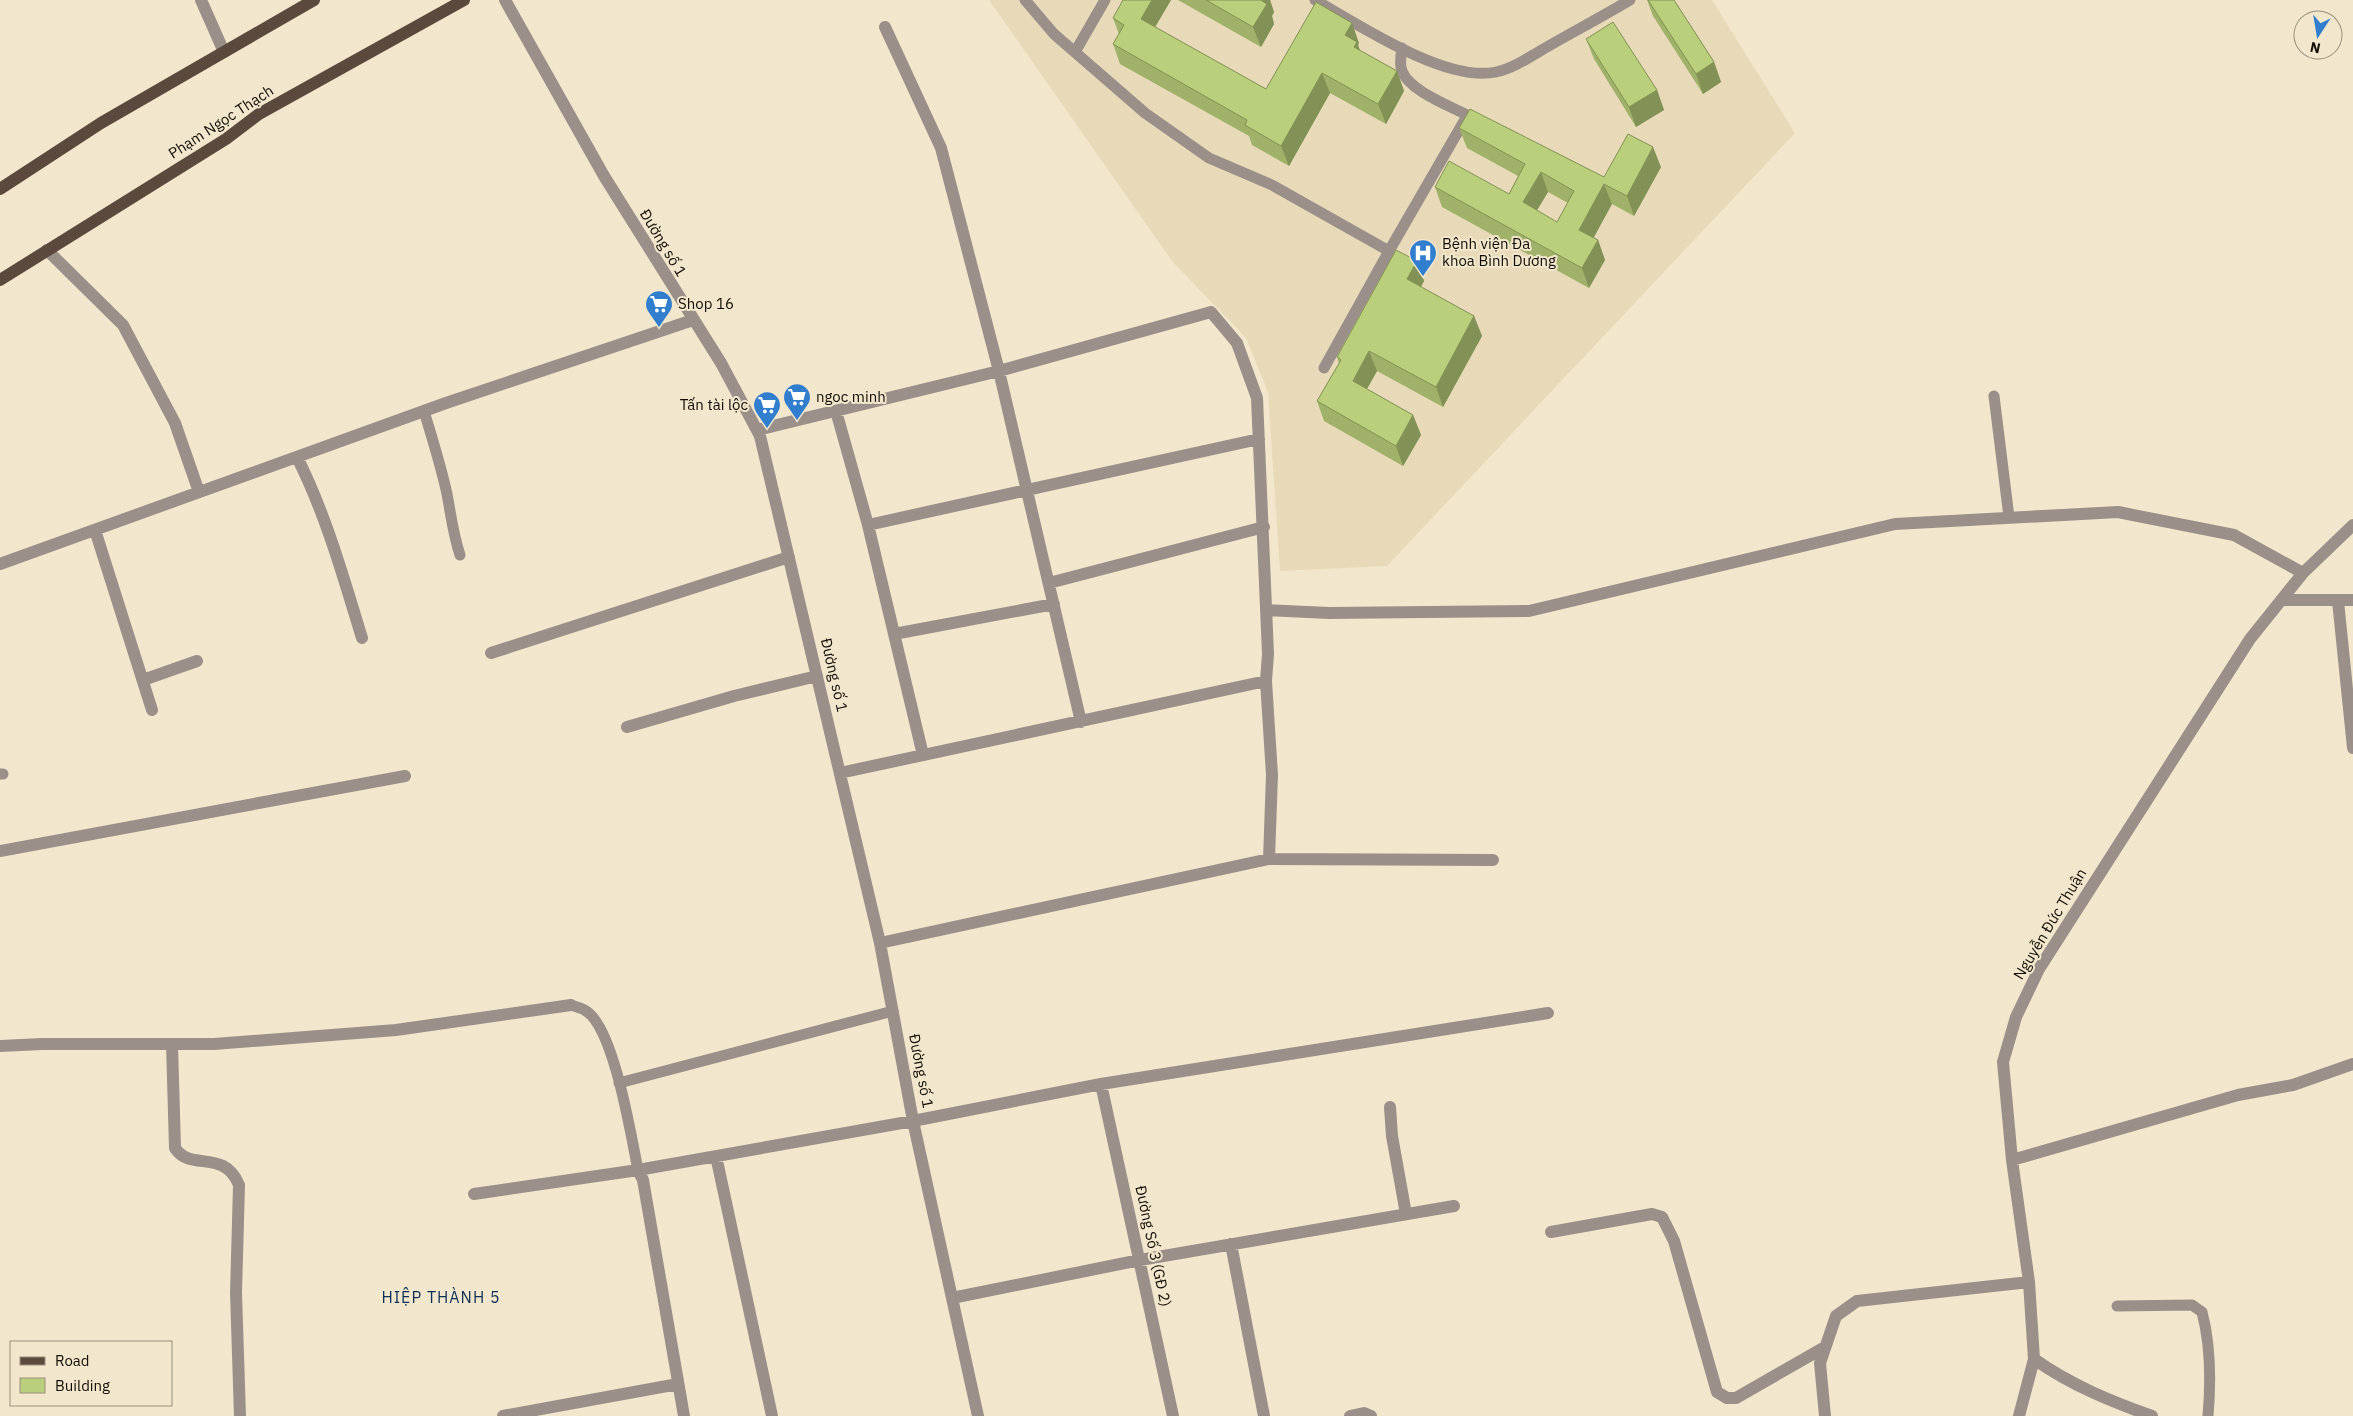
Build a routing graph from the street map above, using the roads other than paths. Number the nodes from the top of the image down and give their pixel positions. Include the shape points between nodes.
1 (201, 0) edge
2 (314, 0) edge
3 (464, 0) edge
4 (505, 0) edge
5 (1025, 0) edge
6 (1104, 0) edge
7 (1315, 0) edge
8 (1630, 0) edge
9 (885, 27) dead end
10 (1402, 48) junction
11 (224, 52) junction
12 (1075, 52) junction
13 (1468, 115) junction
14 (1482, 123) edge
15 (0, 189) edge
16 (47, 250) junction
17 (1389, 251) junction
18 (0, 280) edge
19 (693, 320) junction
20 (1324, 368) dead end
21 (999, 371) junction
22 (1994, 396) dead end
23 (424, 411) junction
24 (836, 411) junction
25 (757, 430) junction
26 (1259, 439) junction
27 (297, 457) junction
28 (1027, 490) junction
29 (199, 492) junction
30 (2009, 517) junction
31 (868, 525) junction
32 (2353, 525) edge
33 (1264, 527) junction
34 (95, 530) junction
35 (460, 555) dead end
36 (789, 557) junction
37 (0, 564) edge
38 (2303, 573) junction
39 (1048, 582) junction
40 (2281, 600) junction
41 (2353, 600) edge
42 (2338, 601) junction
43 (1054, 604) junction
44 (1266, 610) junction
45 (894, 634) junction
46 (362, 638) dead end
47 (491, 653) dead end
48 (198, 662) dead end
49 (817, 676) junction
50 (143, 680) junction
51 (1266, 681) junction
52 (152, 710) dead end
53 (1081, 722) junction
54 (627, 727) dead end
55 (2353, 748) edge
56 (923, 755) junction
57 (840, 773) junction
58 (405, 776) dead end
59 (0, 851) edge
60 (1269, 858) junction
61 (1493, 860) dead end
62 (880, 943) junction
63 (571, 1005) joint
64 (893, 1011) junction
65 (1548, 1013) dead end
66 (172, 1044) junction
67 (0, 1046) edge
68 (2353, 1064) edge
69 (619, 1083) junction
70 (1100, 1084) junction
71 (1390, 1107) dead end
72 (913, 1121) junction
73 (716, 1156) junction
74 (2012, 1160) junction
75 (638, 1170) junction
76 (474, 1194) dead end
77 (1454, 1206) dead end
78 (1406, 1214) junction
79 (1551, 1232) dead end
80 (1231, 1244) junction
81 (1140, 1260) junction
82 (2029, 1282) junction
83 (952, 1298) junction
84 (2118, 1306) dead end
85 (1825, 1347) junction
86 (2034, 1359) junction
87 (678, 1384) junction
88 (548, 1412) edge
89 (240, 1416) edge
90 (503, 1416) edge
91 (684, 1416) edge
92 (772, 1416) edge
93 (978, 1416) edge
94 (1173, 1416) edge
95 (1264, 1416) edge
96 (1350, 1416) edge
97 (1371, 1416) edge
98 (1825, 1416) edge
99 (2019, 1416) edge
100 (2152, 1416) edge
101 (2208, 1416) edge

1 - 11 street
2 - 11 main road
3 - 16 main road, Phạm Ngọc Thạch via 259,114 226,139
4 - 19 street, Đường số 1 via 604,176
5 - 12 lane via 1054,34
6 - 12 lane
7 - 10 lane
8 - 10 lane via 1496,72 1473,74 1446,67
9 - 21 street via 941,148
10 - 13 lane via 1401,69 1405,76 1430,96
11 - 15 main road via 101,123
12 - 17 lane via 1145,113 1209,158 1272,185
13 - 14 lane
13 - 17 lane
16 - 18 main road, Phạm Ngọc Thạch
16 - 29 street via 123,325 175,423
17 - 20 lane
19 - 23 street
19 - 25 street, Đường số 1 via 721,363
21 - 24 street
21 - 26 street via 1211,312 1236,344 1257,398
21 - 28 street
22 - 30 lane
23 - 27 street
23 - 35 lane
24 - 25 street
24 - 31 street
25 - 36 street, Đường số 1
26 - 28 street
26 - 33 street
27 - 29 street
27 - 46 street via 316,494
28 - 31 street
28 - 39 street
29 - 34 street
30 - 38 street via 2118,512 2234,535
30 - 44 street via 1895,524 1529,611 1329,613
31 - 45 street
32 - 38 street, Nguyễn Đức Thuận
33 - 39 street
33 - 44 street
34 - 37 street
34 - 50 street
36 - 47 street
36 - 49 street, Đường số 1
38 - 40 street, Nguyễn Đức Thuận
39 - 43 street
40 - 42 street
40 - 74 street, Nguyễn Đức Thuận via 2250,639 2039,969 2016,1017 2003,1062
41 - 42 street
42 - 55 street
43 - 45 street
43 - 53 street
44 - 51 street
45 - 56 street
48 - 50 street
49 - 54 street
49 - 57 street, Đường số 1
50 - 52 street
51 - 53 street
51 - 60 street via 1272,775
53 - 56 street
56 - 57 street
57 - 62 street, Đường số 1
58 - 59 street
60 - 61 street
60 - 62 street
62 - 64 street, Đường số 1
63 - 66 street via 396,1030 214,1044
63 - 69 lane via 587,1011 596,1022 609,1047
64 - 69 lane
64 - 72 street, Đường số 1
65 - 70 street
66 - 67 street
66 - 89 street via 175,1148 179,1155 220,1164 234,1172 239,1185 236,1293
68 - 74 street via 2293,1085 2238,1095
69 - 75 lane
70 - 72 street
70 - 81 street, Đường Số 3 (GĐ 2)
71 - 78 street
72 - 73 street
72 - 83 street, Đường số 1
73 - 75 street
73 - 92 street
74 - 82 street, Nguyễn Đức Thuận
75 - 76 street
75 - 87 street via 643,1180
77 - 78 street
78 - 80 street
79 - 85 street via 1645,1215 1662,1217 1674,1241 1717,1392 1727,1398 1736,1398
80 - 81 street
80 - 95 street
81 - 83 street
81 - 94 street, Đường Số 3 (GĐ 2)
82 - 85 street via 1857,1301 1836,1316
82 - 86 street, Nguyễn Đức Thuận
83 - 93 street, Đường số 1
84 - 101 lane via 2192,1305 2202,1312 2208,1334
85 - 98 street via 1820,1363
86 - 99 street, Nguyễn Đức Thuận
86 - 100 street via 2058,1376 2100,1397
87 - 88 street
87 - 91 street
88 - 90 street
96 - 97 street via 1364,1413

